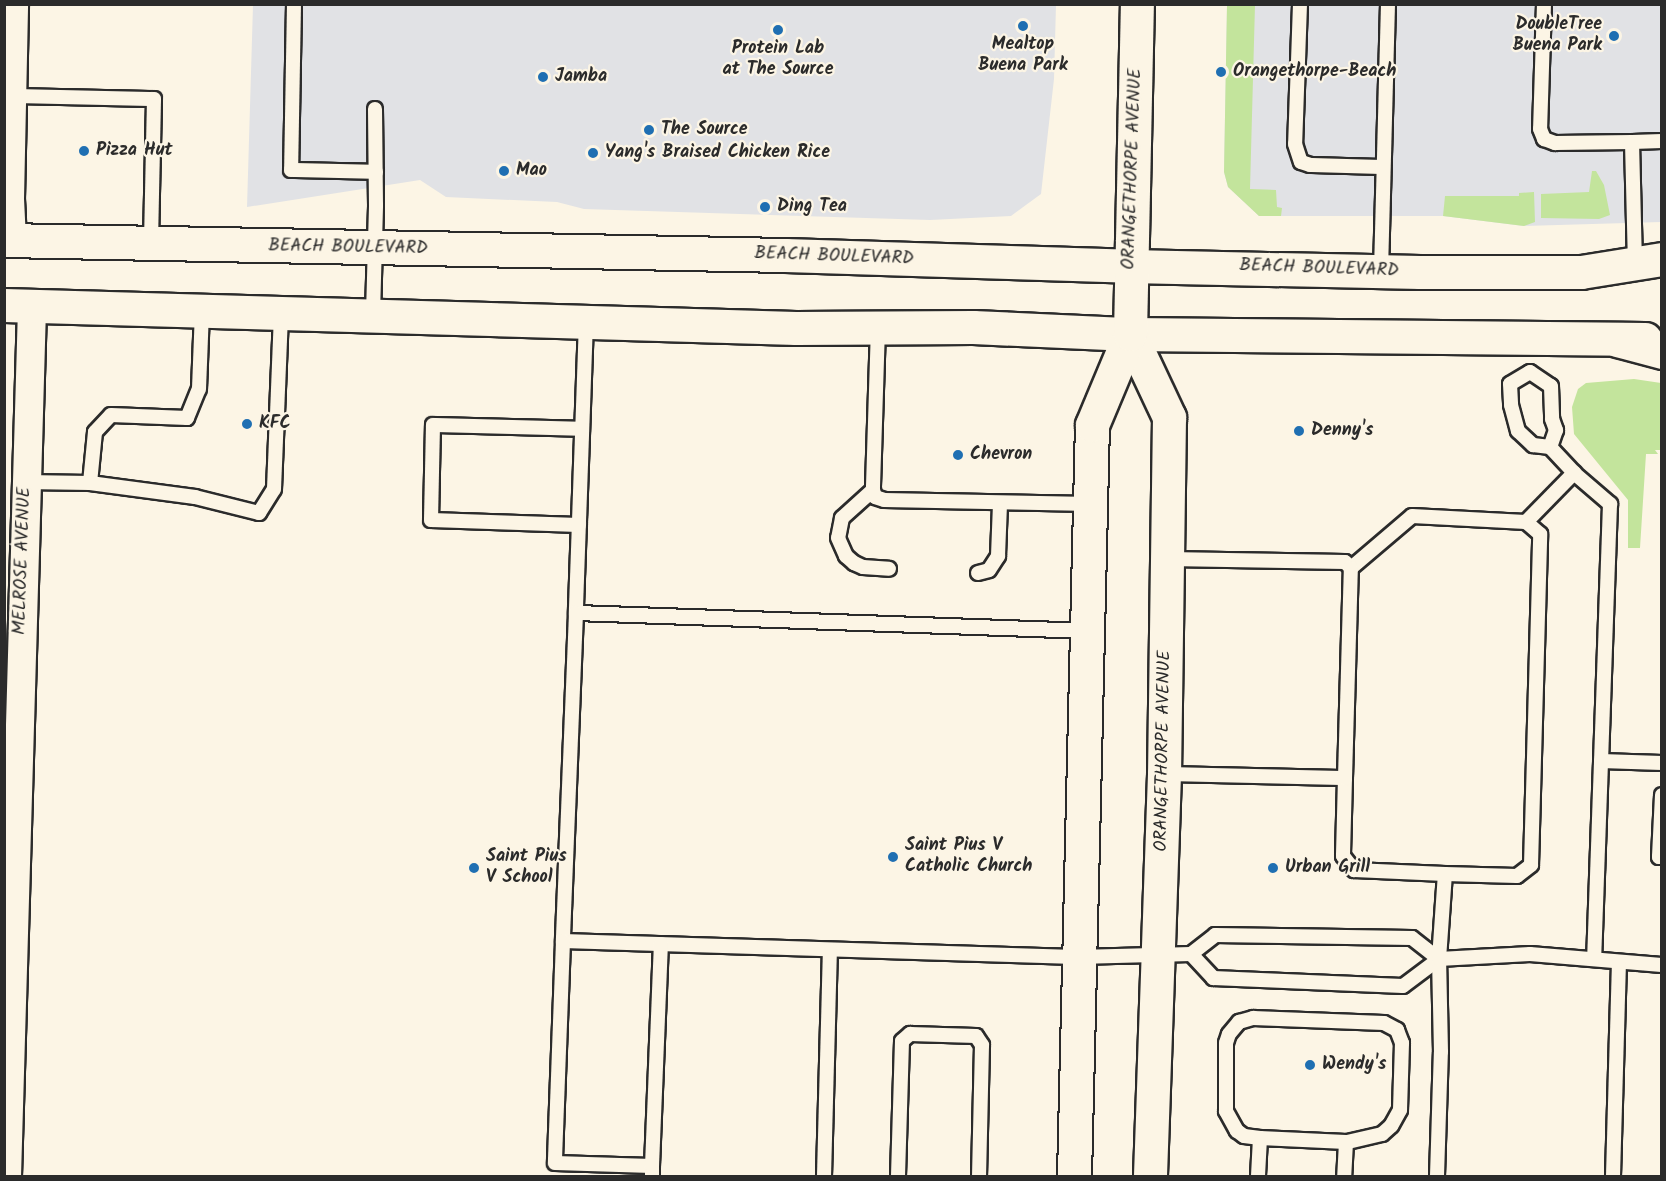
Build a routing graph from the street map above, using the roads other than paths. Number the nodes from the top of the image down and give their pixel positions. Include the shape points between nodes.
1 (294, 4) edge
2 (1137, 4) edge
3 (1300, 4) edge
4 (1388, 4) edge
5 (1544, 4) edge
6 (11, 10) edge
7 (11, 96) junction
8 (375, 109) dead end
9 (1662, 141) edge
10 (1632, 142) junction
11 (1383, 167) junction
12 (376, 172) junction
13 (8, 240) edge
14 (151, 244) junction
15 (374, 248) junction
16 (1648, 261) edge
17 (1130, 266) junction
18 (1381, 271) junction
19 (18, 305) edge
20 (202, 309) junction
21 (281, 312) junction
22 (373, 314) junction
23 (586, 321) junction
24 (878, 327) junction
25 (1130, 334) junction
26 (1662, 338) edge
27 (1617, 340) junction
28 (1662, 351) edge
29 (1530, 355) junction
30 (582, 429) junction
31 (1550, 447) junction
32 (1574, 473) junction
33 (25, 482) junction
34 (90, 483) junction
35 (873, 490) junction
36 (1000, 504) junction
37 (1091, 504) junction
38 (1526, 522) junction
39 (579, 525) junction
40 (1168, 559) junction
41 (1351, 568) junction
42 (889, 569) dead end
43 (978, 573) dead end
44 (576, 613) junction
45 (1088, 631) junction
46 (1601, 761) junction
47 (1662, 763) edge
48 (1164, 774) junction
49 (1345, 777) junction
50 (10, 782) edge
51 (1662, 795) edge
52 (1662, 857) edge
53 (1445, 874) junction
54 (563, 941) junction
55 (660, 944) junction
56 (830, 950) junction
57 (1157, 953) junction
58 (1191, 954) junction
59 (1078, 957) junction
60 (1439, 959) junction
61 (1593, 959) junction
62 (1619, 962) junction
63 (1662, 965) edge
64 (1260, 1138) junction
65 (1346, 1142) junction
66 (652, 1171) edge
67 (7, 1176) edge
68 (824, 1176) edge
69 (898, 1176) edge
70 (979, 1176) edge
71 (1074, 1176) edge
72 (1150, 1176) edge
73 (1258, 1176) edge
74 (1344, 1176) edge
75 (1437, 1176) edge
76 (1613, 1176) edge

1 - 12 lane via 291,170
2 - 17 main road, ORANGETHORPE AVENUE
3 - 11 lane via 1295,144 1301,162
4 - 11 lane
5 - 10 lane via 1540,129 1544,139 1555,143
6 - 7 street
7 - 13 street
7 - 14 lane via 154,99
8 - 12 lane
9 - 10 lane
10 - 16 lane
11 - 18 lane
12 - 15 lane
13 - 14 main road, BEACH BOULEVARD
14 - 15 main road, BEACH BOULEVARD
15 - 17 main road, BEACH BOULEVARD
15 - 22 lane
16 - 18 main road, BEACH BOULEVARD via 1581,272
17 - 18 main road, BEACH BOULEVARD
17 - 25 main road, ORANGETHORPE AVENUE
19 - 20 main road
19 - 33 street, MELROSE AVENUE
20 - 21 main road
20 - 34 lane via 199,389 187,418 111,415 95,432
21 - 22 main road
21 - 34 lane via 274,489 260,513 195,497
22 - 23 main road
23 - 24 main road
23 - 30 lane
24 - 25 main road
24 - 35 lane
25 - 29 main road
25 - 37 main road, ORANGETHORPE AVENUE via 1092,425
25 - 40 main road, ORANGETHORPE AVENUE via 1169,417
26 - 27 main road
27 - 28 main road
27 - 29 main road
29 - 31 lane via 1551,386 1556,430
29 - 31 lane via 1510,384 1513,419 1533,445
30 - 39 lane
30 - 39 lane via 433,425 431,520
31 - 32 lane
32 - 38 lane
32 - 46 lane via 1610,504
33 - 34 lane
33 - 50 street, MELROSE AVENUE
35 - 36 lane via 875,497 884,500
35 - 42 lane via 842,518 838,538 854,563
36 - 37 lane
36 - 43 lane via 998,556 989,570
37 - 45 main road, ORANGETHORPE AVENUE
38 - 41 lane via 1412,516
38 - 53 lane via 1540,534 1531,865 1517,876
39 - 44 lane
40 - 41 lane via 1345,562
40 - 48 main road, ORANGETHORPE AVENUE
41 - 49 lane
44 - 45 lane
44 - 54 lane
45 - 59 main road, ORANGETHORPE AVENUE
46 - 47 lane
46 - 61 lane
48 - 49 lane
48 - 57 main road, ORANGETHORPE AVENUE
49 - 53 lane via 1343,856 1354,870
50 - 67 street, MELROSE AVENUE
51 - 52 lane
53 - 60 lane
54 - 55 lane
54 - 66 lane via 555,1163
55 - 56 lane
55 - 66 lane
56 - 59 lane
56 - 68 lane
57 - 58 lane
57 - 59 lane
57 - 72 main road, ORANGETHORPE AVENUE
58 - 60 lane via 1215,935 1412,938
58 - 60 lane via 1213,978 1403,986
59 - 71 main road, ORANGETHORPE AVENUE
60 - 61 lane via 1530,954
60 - 75 lane via 1442,1052
61 - 62 lane
62 - 63 lane
62 - 76 lane
64 - 65 lane
64 - 65 lane via 1244,1136 1228,1119 1226,1043 1234,1027 1253,1018 1384,1023 1397,1030 1402,1043 1400,1110 1382,1134
64 - 73 lane
65 - 74 lane
69 - 70 lane via 902,1041 910,1034 976,1036 982,1045

